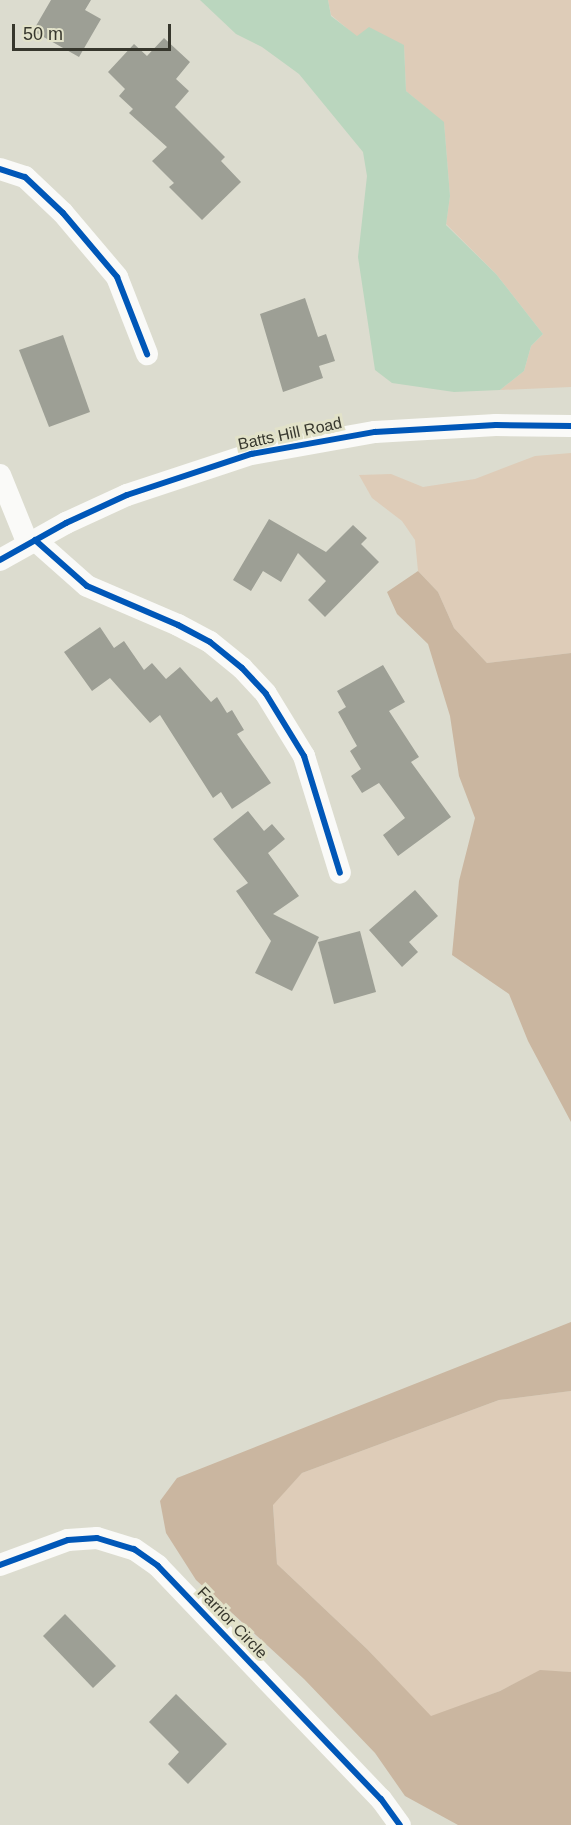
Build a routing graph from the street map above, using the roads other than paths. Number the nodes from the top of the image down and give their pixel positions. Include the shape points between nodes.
1 (0, 170) edge
2 (147, 354) dead end
3 (571, 426) edge
4 (0, 475) edge
5 (31, 542) junction
6 (0, 560) edge
7 (340, 873) dead end
8 (0, 1565) edge
9 (400, 1825) edge

1 - 2 street via 25,177 63,213 117,277
3 - 5 street, Batts Hill Road via 435,427 314,440 189,472 127,495
4 - 5 street
5 - 6 street, Batts Hill Road
5 - 7 street via 87,586 210,642 242,668 266,694 304,756
8 - 9 street, Farrior Circle via 68,1540 97,1538 134,1549 158,1566 381,1799

